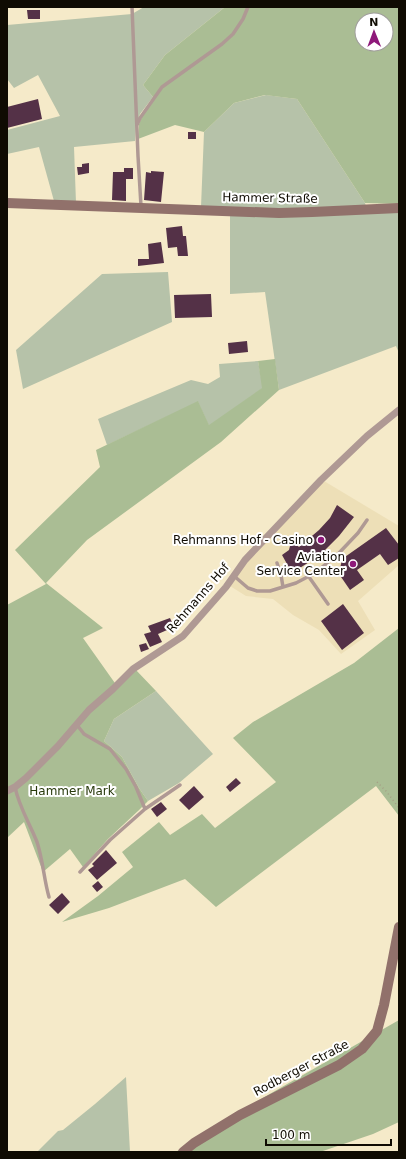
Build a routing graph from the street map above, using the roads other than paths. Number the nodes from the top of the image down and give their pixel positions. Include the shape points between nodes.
1 (132, 7) edge
2 (248, 7) edge
3 (137, 130) junction
4 (7, 203) edge
5 (141, 208) junction
6 (399, 208) edge
7 (399, 410) edge
8 (367, 520) dead end
9 (277, 563) dead end
10 (234, 576) junction
11 (309, 577) junction
12 (283, 587) junction
13 (328, 604) dead end
14 (77, 725) junction
15 (180, 785) dead end
16 (15, 787) junction
17 (7, 791) edge
18 (145, 809) junction
19 (80, 872) dead end
20 (49, 897) dead end
21 (399, 927) edge
22 (183, 1152) edge

1 - 3 lane
2 - 3 lane via 234,34 162,87 140,118
3 - 5 lane
4 - 5 main road, Hammer Straße
5 - 6 main road, Hammer Straße via 279,213
7 - 10 street, Rehmanns Hof via 367,436 321,480 245,560
8 - 11 lane via 338,554
9 - 12 lane
10 - 12 lane via 248,588 257,591
10 - 14 street, Rehmanns Hof via 183,636 133,669 89,710
11 - 12 lane
11 - 13 lane
14 - 16 street, Rehmanns Hof
14 - 18 lane via 84,734 110,748 126,769
15 - 18 lane
16 - 17 street, Rehmanns Hof
16 - 20 lane via 16,796 37,844
18 - 19 lane via 110,840
21 - 22 main road, Rodberger Straße via 377,1031 362,1049 339,1065 240,1115

